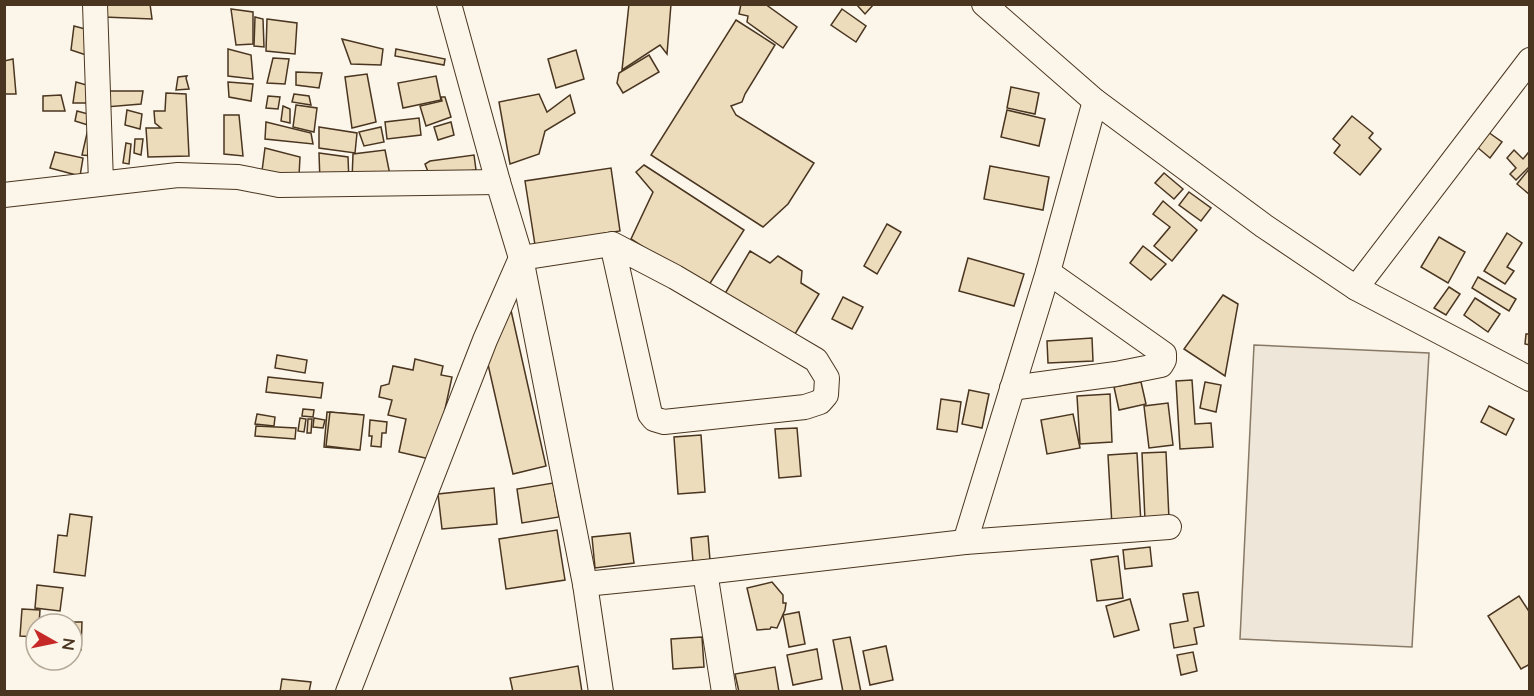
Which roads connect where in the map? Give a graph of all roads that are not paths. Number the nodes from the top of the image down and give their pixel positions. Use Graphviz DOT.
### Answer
graph roads {
  1 [pos="95,4"];
  2 [pos="450,4"];
  3 [pos="984,4"];
  4 [pos="1530,60"];
  5 [pos="1095,101"];
  6 [pos="498,182"];
  7 [pos="101,183"];
  8 [pos="4,195"];
  9 [pos="612,244"];
  10 [pos="521,258"];
  11 [pos="1048,272"];
  12 [pos="1356,288"];
  13 [pos="1530,379"];
  14 [pos="1012,388"];
  15 [pos="1168,527"];
  16 [pos="965,542"];
  17 [pos="705,572"];
  18 [pos="585,584"];
  19 [pos="348,692"];
  20 [pos="601,692"];
  21 [pos="724,692"];
  1 -- 7 [label="street"];
  2 -- 6 [label="street"];
  3 -- 5 [label="street"];
  4 -- 12 [label="street"];
  5 -- 11 [label="street"];
  5 -- 12 [label="street"];
  6 -- 7 [label="street"];
  6 -- 10 [label="street"];
  7 -- 8 [label="street"];
  9 -- 9 [label="street"];
  9 -- 10 [label="street"];
  10 -- 18 [label="street"];
  10 -- 19 [label="street"];
  11 -- 14 [label="street"];
  11 -- 14 [label="street"];
  12 -- 13 [label="street"];
  14 -- 16 [label="street"];
  15 -- 16 [label="street"];
  16 -- 17 [label="street"];
  17 -- 18 [label="street"];
  17 -- 21 [label="street"];
  18 -- 20 [label="street"];
}
